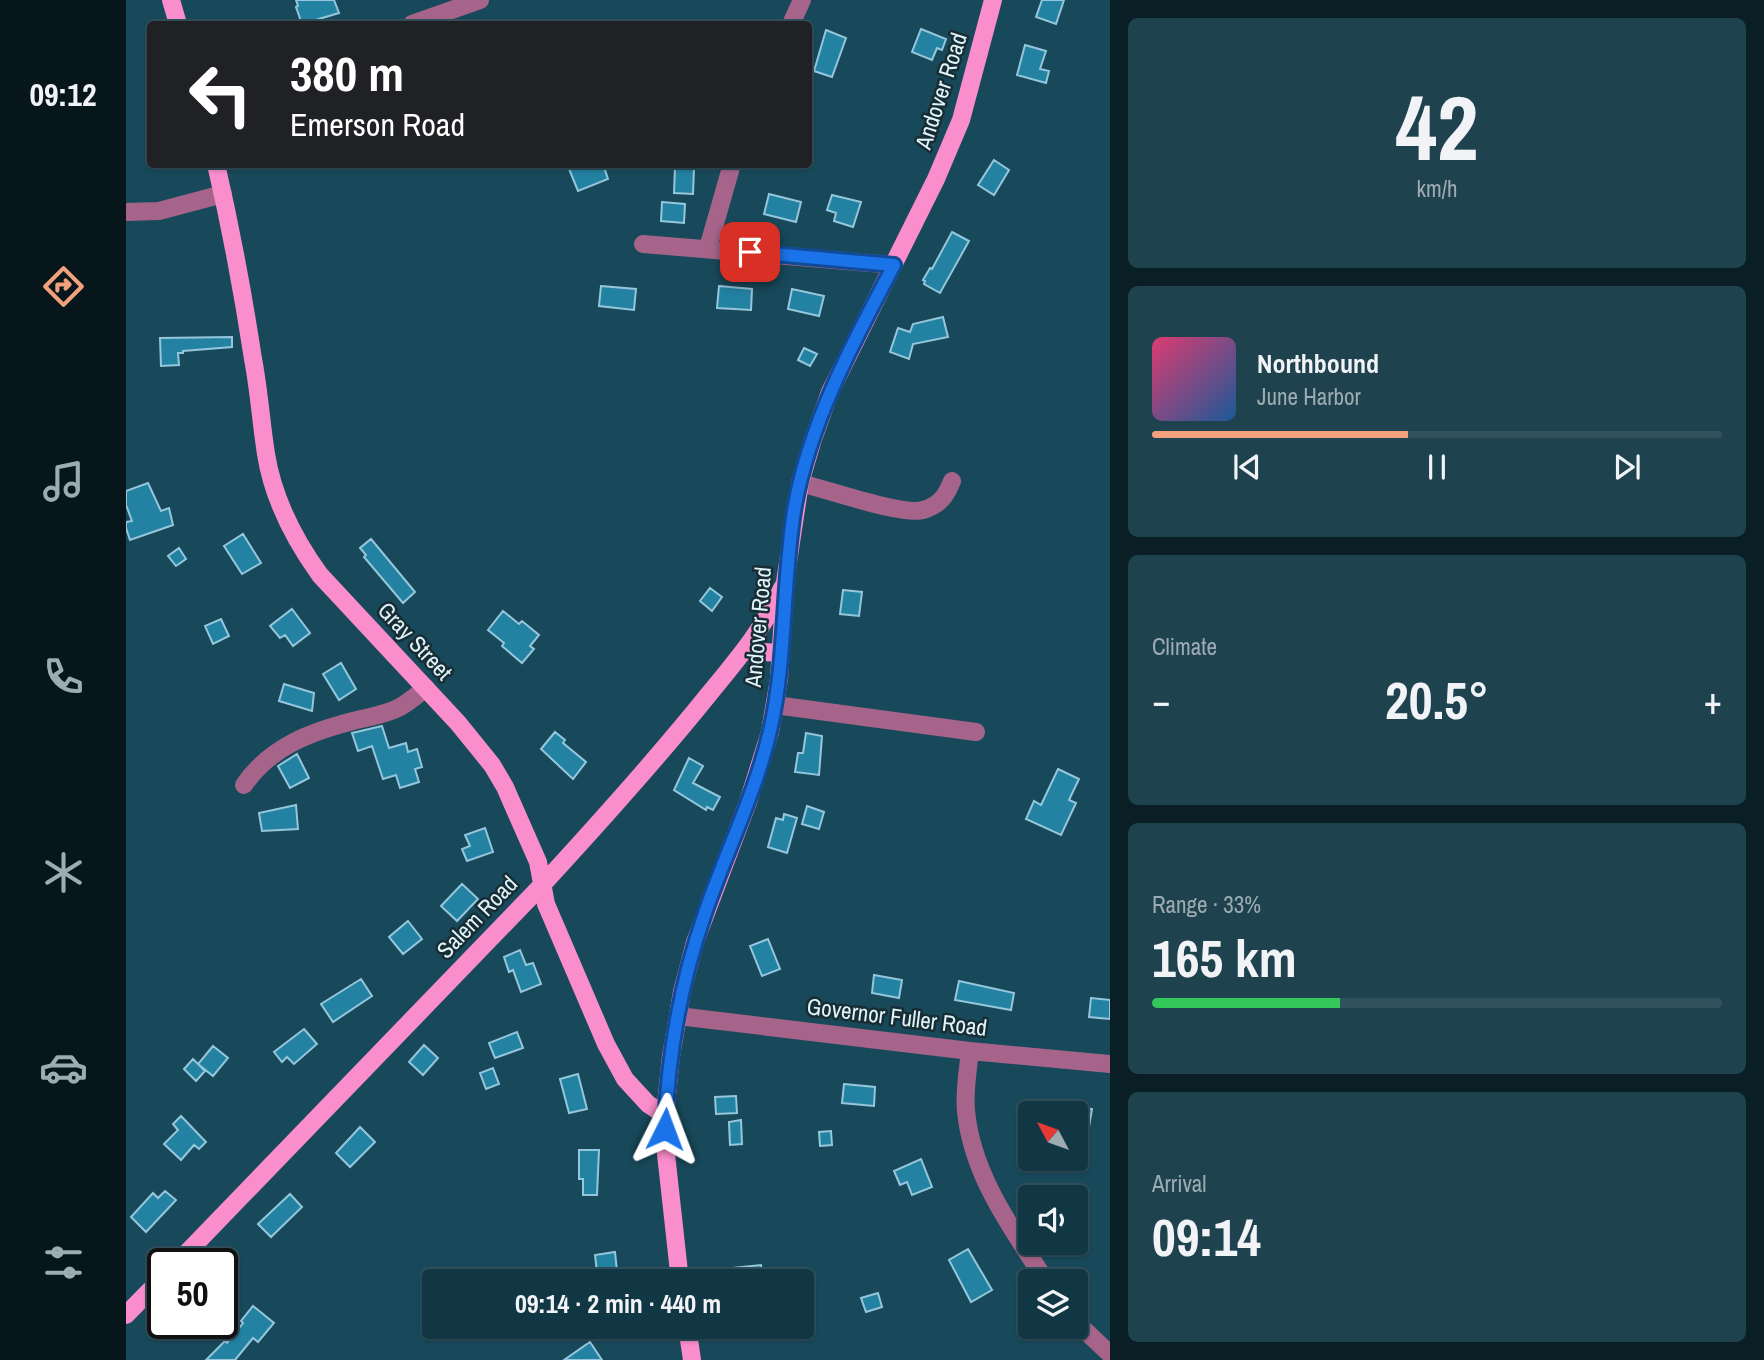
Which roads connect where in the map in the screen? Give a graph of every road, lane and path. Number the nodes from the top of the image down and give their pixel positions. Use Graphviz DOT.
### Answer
graph roads {
  1 [pos="172,0"];
  2 [pos="480,0"];
  3 [pos="802,0"];
  4 [pos="993,0"];
  5 [pos="177,21"];
  6 [pos="420,21"];
  7 [pos="792,21"];
  8 [pos="217,168"];
  9 [pos="731,168"];
  10 [pos="223,194"];
  11 [pos="126,212"];
  12 [pos="643,244"];
  13 [pos="708,248"];
  14 [pos="894,265"];
  15 [pos="953,481"];
  16 [pos="800,483"];
  17 [pos="785,582"];
  18 [pos="744,651"];
  19 [pos="781,653"];
  20 [pos="426,688"];
  21 [pos="775,705"];
  22 [pos="976,732"];
  23 [pos="244,785"];
  24 [pos="543,884"];
  25 [pos="678,1016"];
  26 [pos="970,1051"];
  27 [pos="1110,1064"];
  28 [pos="666,1116"];
  29 [pos="191,1248"];
  30 [pos="679,1269"];
  31 [pos="1038,1269"];
  32 [pos="147,1293"];
  33 [pos="126,1315"];
  34 [pos="1088,1333"];
  35 [pos="689,1339"];
  36 [pos="1110,1354"];
  37 [pos="692,1360"];
  1 -- 5 [label="main road"];
  2 -- 6 [label="street"];
  3 -- 7 [label="street"];
  4 -- 14 [label="main road, Andover Road"];
  8 -- 10 [label="main road, Gray Street"];
  9 -- 13 [label="street"];
  10 -- 11 [label="street"];
  10 -- 20 [label="main road, Gray Street"];
  12 -- 13 [label="street"];
  13 -- 14 [label="street"];
  14 -- 16 [label="main road, Andover Road"];
  15 -- 16 [label="street"];
  16 -- 17 [label="main road, Andover Road"];
  17 -- 18 [label="main road, Salem Road"];
  17 -- 19 [label="main road, Andover Road"];
  18 -- 19 [label="main road"];
  18 -- 24 [label="main road, Salem Road"];
  19 -- 21 [label="main road, Andover Road"];
  20 -- 23 [label="street"];
  20 -- 24 [label="main road, Gray Street"];
  21 -- 22 [label="street"];
  21 -- 25 [label="main road, Andover Road"];
  24 -- 28 [label="main road, Gray Street"];
  24 -- 29 [label="main road, Salem Road"];
  25 -- 26 [label="street, Governor Fuller Road"];
  25 -- 28 [label="main road, Andover Road"];
  26 -- 27 [label="street, Governor Fuller Road"];
  26 -- 31 [label="street"];
  28 -- 30 [label="main road, Andover Road"];
  32 -- 33 [label="main road"];
  34 -- 36 [label="street"];
  35 -- 37 [label="main road"];
}
